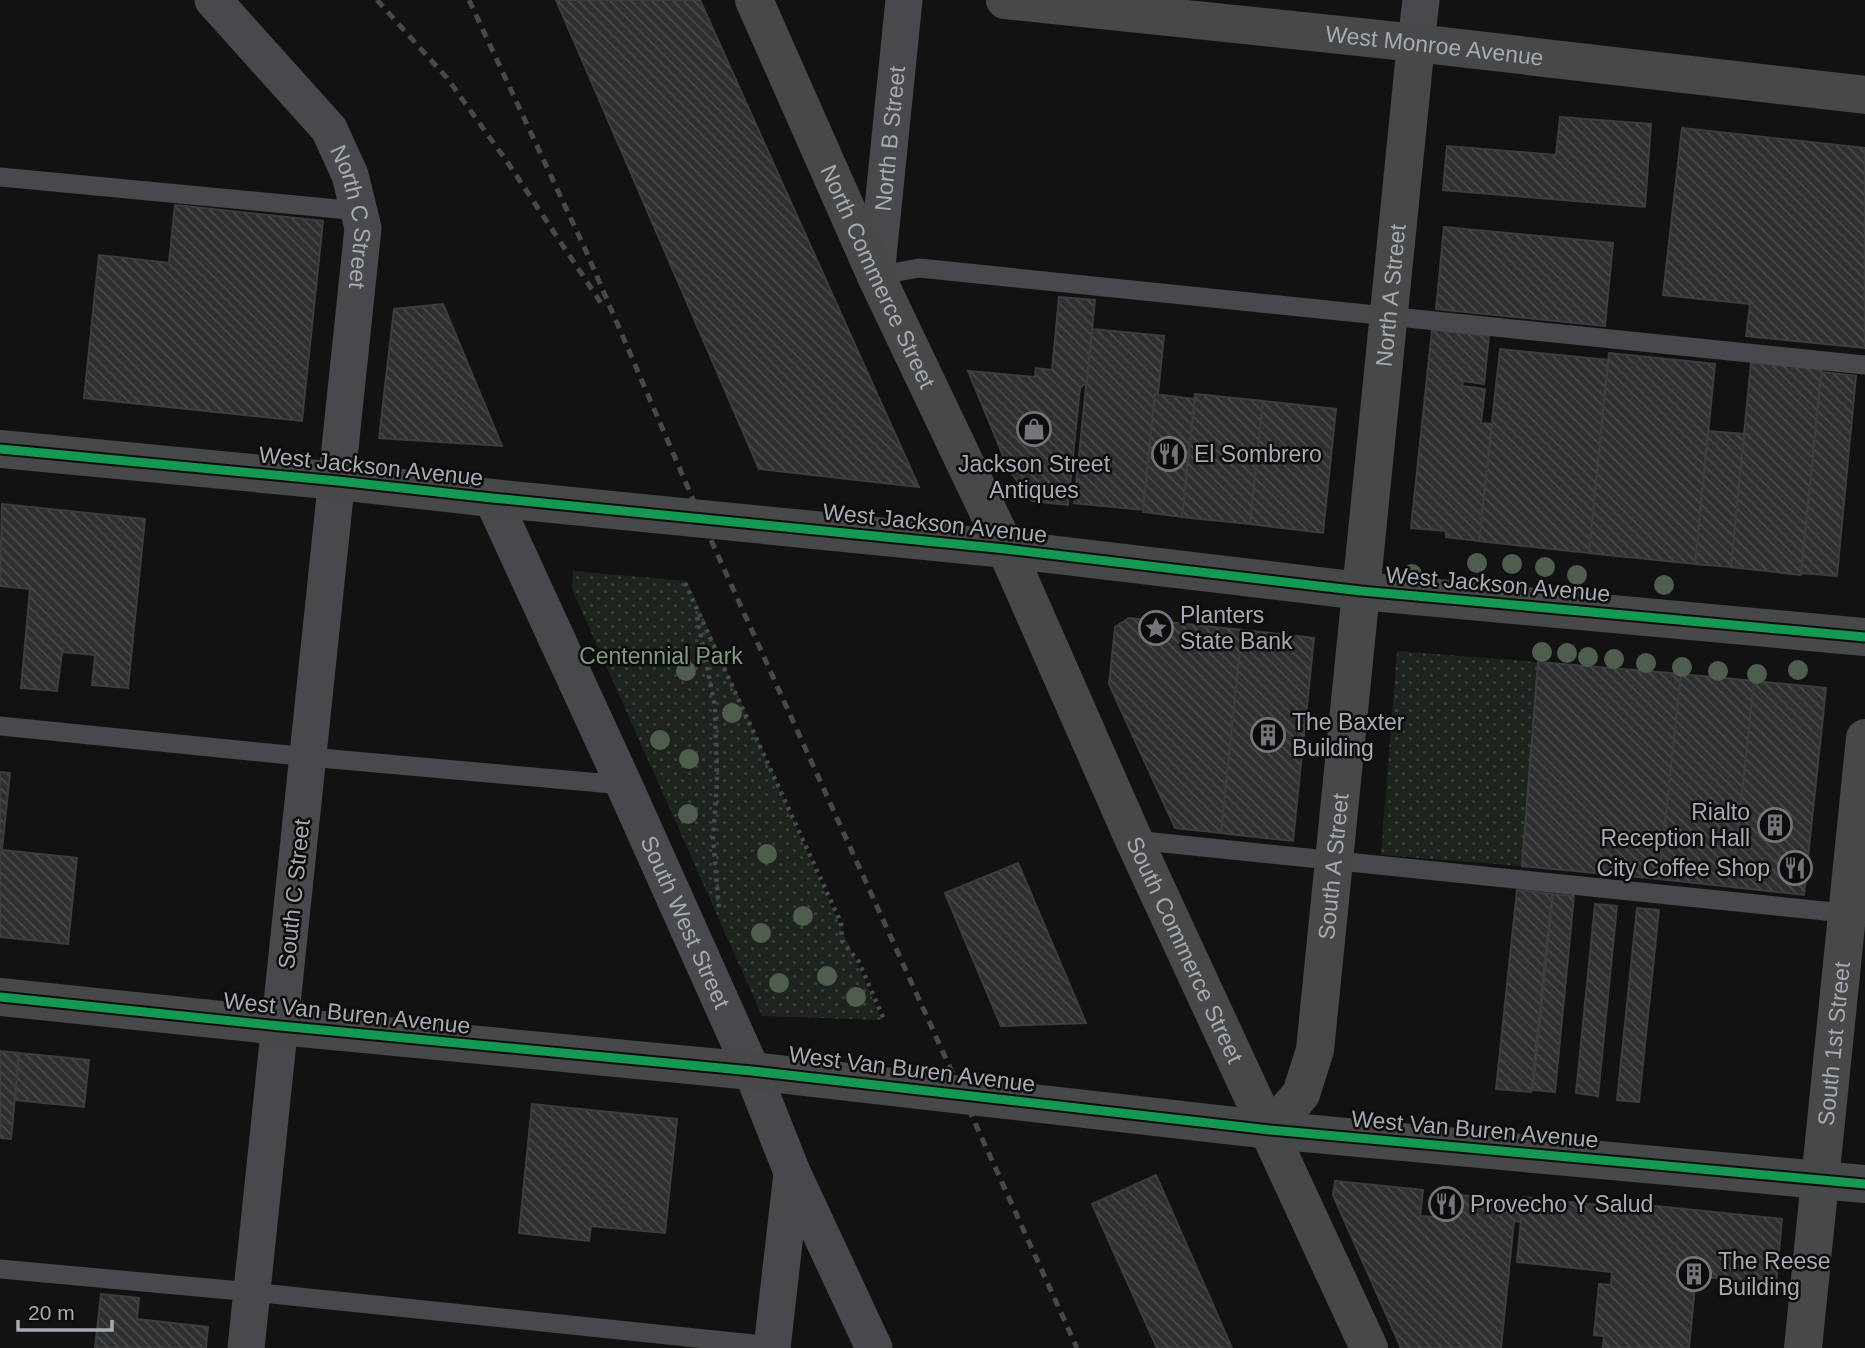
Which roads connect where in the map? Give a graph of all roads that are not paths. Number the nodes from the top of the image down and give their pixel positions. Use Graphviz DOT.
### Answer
graph roads {
  1 [pos="212,0"];
  2 [pos="754,0"];
  3 [pos="904,0"];
  4 [pos="1005,0"];
  5 [pos="1421,0"];
  6 [pos="1416,43"];
  7 [pos="1865,95"];
  8 [pos="0,177"];
  9 [pos="359,211"];
  10 [pos="877,276"];
  11 [pos="1389,316"];
  12 [pos="1865,365"];
  13 [pos="0,449"];
  14 [pos="338,481"];
  15 [pos="492,498"];
  16 [pos="1006,549"];
  17 [pos="1361,591"];
  18 [pos="1865,637"];
  19 [pos="0,726"];
  20 [pos="1865,738"];
  21 [pos="309,757"];
  22 [pos="624,785"];
  23 [pos="1134,840"];
  24 [pos="1336,861"];
  25 [pos="1856,914"];
  26 [pos="0,997"];
  27 [pos="280,1026"];
  28 [pos="752,1070"];
  29 [pos="1270,1130"];
  30 [pos="792,1172"];
  31 [pos="1819,1180"];
  32 [pos="1865,1184"];
  33 [pos="0,1269"];
  34 [pos="252,1292"];
  35 [pos="772,1347"];
  36 [pos="246,1348"];
  37 [pos="874,1348"];
  38 [pos="1369,1348"];
  39 [pos="1803,1348"];
  1 -- 9 [label="street, North C Street"];
  2 -- 10 [label="street, North Commerce Street"];
  3 -- 10 [label="street, North B Street"];
  4 -- 6 [label="street, West Monroe Avenue"];
  5 -- 6 [label="street, North A Street"];
  6 -- 7 [label="street, West Monroe Avenue"];
  6 -- 11 [label="street, North A Street"];
  8 -- 9 [label="lane"];
  9 -- 14 [label="street, North C Street"];
  10 -- 11 [label="lane"];
  10 -- 16 [label="street, North Commerce Street"];
  11 -- 12 [label="lane"];
  11 -- 17 [label="street, North A Street"];
  13 -- 14 [label="street, West Jackson Avenue"];
  14 -- 15 [label="street, West Jackson Avenue"];
  14 -- 21 [label="street, South C Street"];
  15 -- 16 [label="street, West Jackson Avenue"];
  15 -- 22 [label="street, South West Street"];
  16 -- 17 [label="street, West Jackson Avenue"];
  16 -- 23 [label="street, South Commerce Street"];
  17 -- 18 [label="street, West Jackson Avenue"];
  17 -- 24 [label="street, South A Street"];
  19 -- 21 [label="lane"];
  20 -- 25 [label="street, South 1st Street"];
  21 -- 22 [label="lane"];
  21 -- 27 [label="street, South C Street"];
  22 -- 28 [label="street, South West Street"];
  23 -- 24 [label="lane"];
  23 -- 29 [label="street, South Commerce Street"];
  24 -- 25 [label="lane"];
  24 -- 29 [label="street, South A Street"];
  25 -- 31 [label="street, South 1st Street"];
  26 -- 27 [label="street, West Van Buren Avenue"];
  27 -- 28 [label="street, West Van Buren Avenue"];
  27 -- 34 [label="street, South C Street"];
  28 -- 29 [label="street, West Van Buren Avenue"];
  28 -- 30 [label="street, South West Street"];
  29 -- 31 [label="street, West Van Buren Avenue"];
  29 -- 38 [label="street, South Commerce Street"];
  30 -- 35 [label="street"];
  30 -- 37 [label="street, South West Street"];
  31 -- 32 [label="street, West Van Buren Avenue"];
  31 -- 39 [label="street, South 1st Street"];
  33 -- 34 [label="lane"];
  34 -- 35 [label="lane"];
  34 -- 36 [label="street, South C Street"];
}
